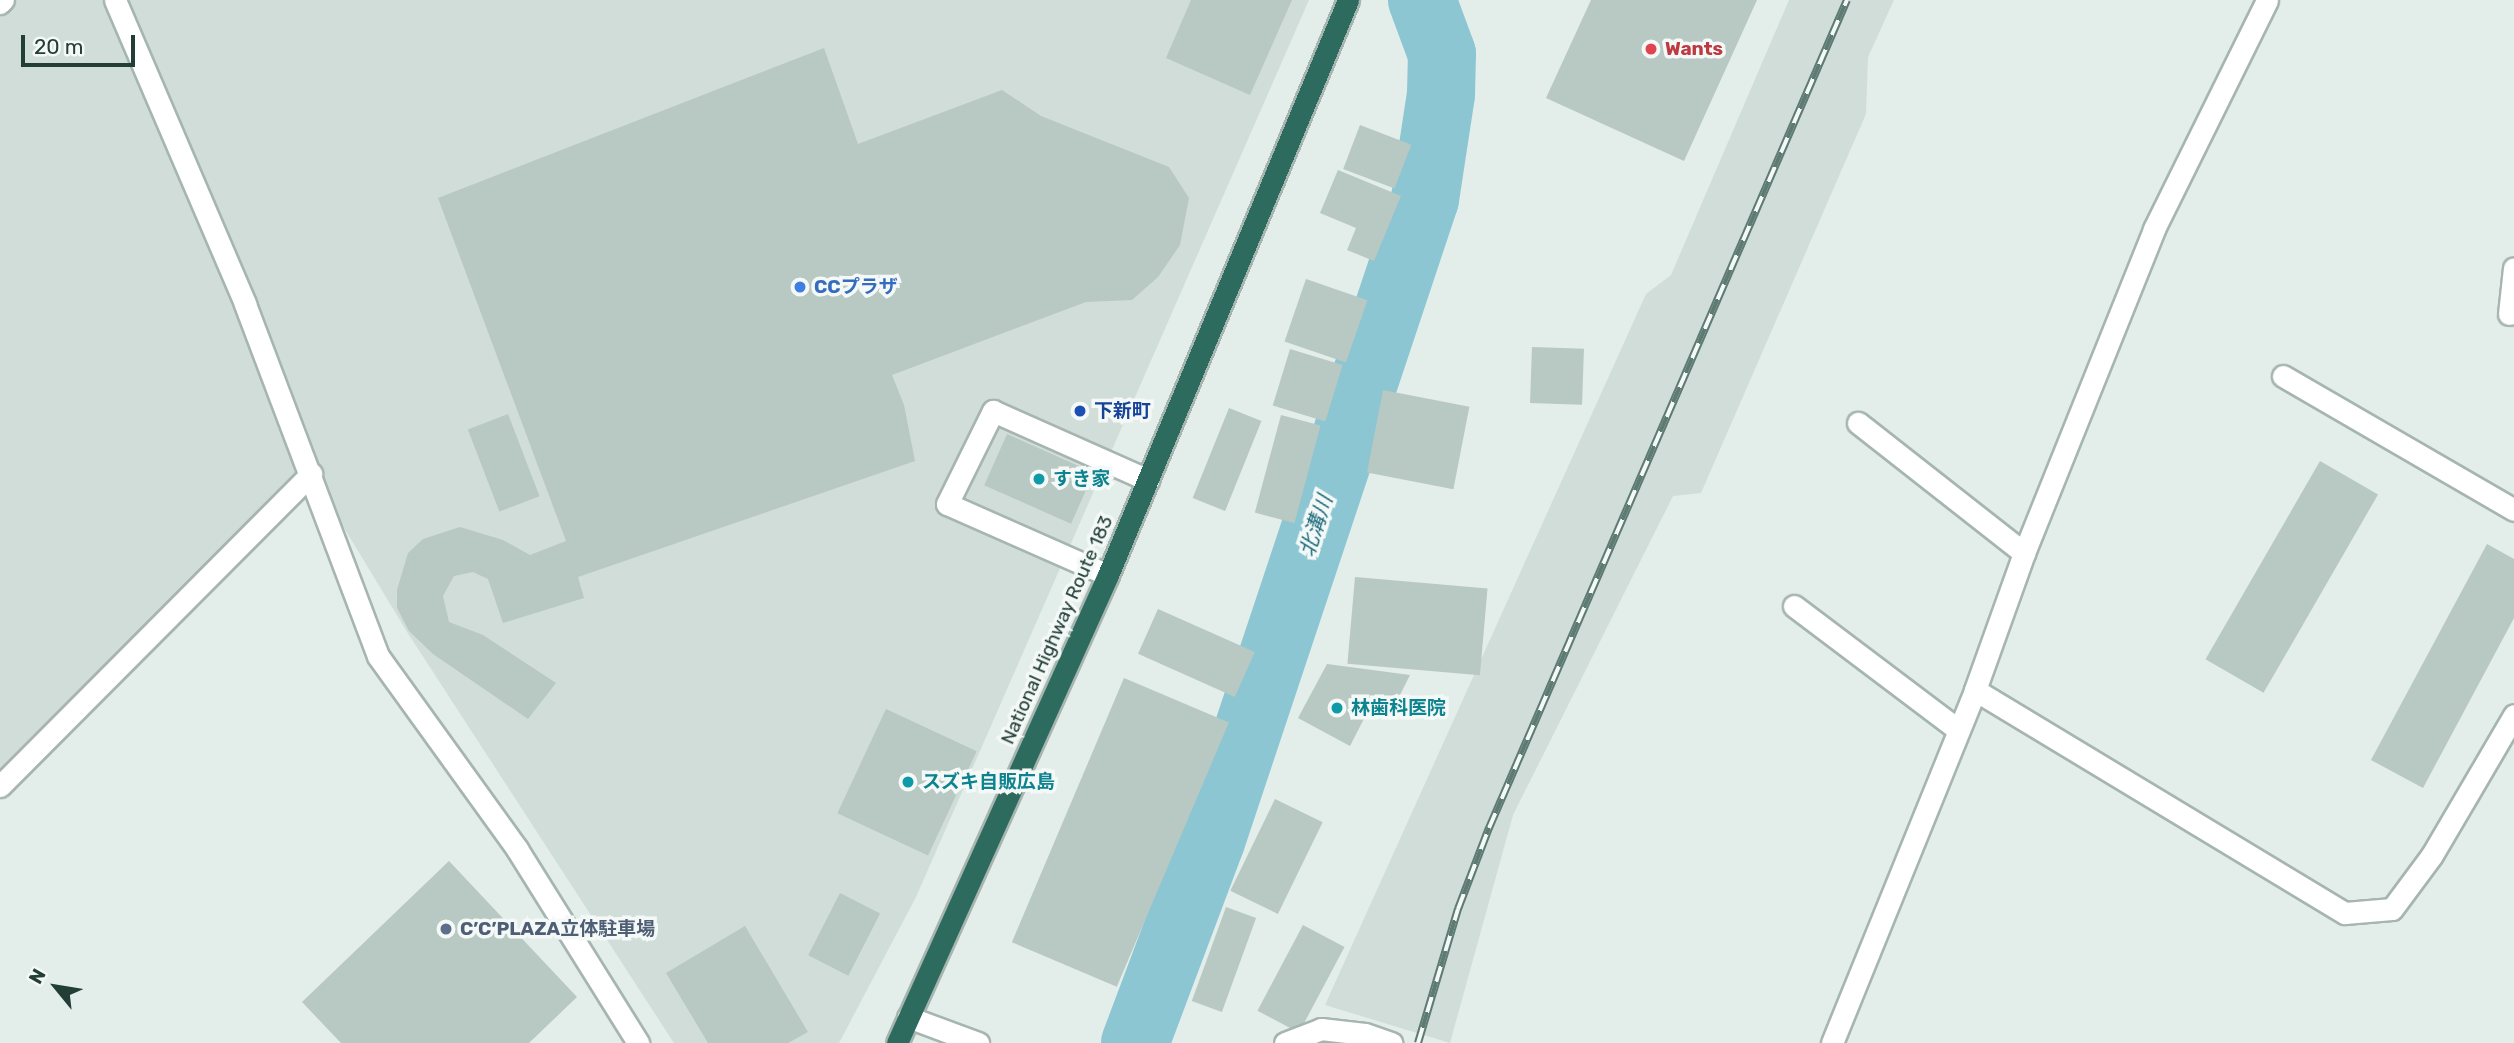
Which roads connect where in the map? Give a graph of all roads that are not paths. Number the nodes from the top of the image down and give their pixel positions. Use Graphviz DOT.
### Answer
graph roads {
  1 [pos="115,0"];
  2 [pos="1348,0"];
  3 [pos="2267,0"];
  4 [pos="2514,268"];
  5 [pos="2509,314"];
  6 [pos="2283,376"];
  7 [pos="1858,423"];
  8 [pos="312,474"];
  9 [pos="1148,480"];
  10 [pos="2514,510"];
  11 [pos="2024,553"];
  12 [pos="1108,575"];
  13 [pos="1794,606"];
  14 [pos="1975,690"];
  15 [pos="2514,715"];
  16 [pos="1957,729"];
  17 [pos="2509,739"];
  18 [pos="0,786"];
  19 [pos="908,1017"];
  20 [pos="638,1043"];
  21 [pos="897,1043"];
  22 [pos="978,1043"];
  23 [pos="1285,1043"];
  24 [pos="1391,1043"];
  25 [pos="1832,1043"];
  1 -- 8 [label="street"];
  2 -- 9 [label="highway, National Highway Route 183"];
  3 -- 11 [label="street"];
  4 -- 5 [label="street"];
  6 -- 10 [label="street"];
  7 -- 11 [label="street"];
  8 -- 18 [label="street"];
  8 -- 20 [label="street"];
  9 -- 12 [label="highway, National Highway Route 183"];
  9 -- 12 [label="street"];
  11 -- 14 [label="street"];
  12 -- 19 [label="highway, National Highway Route 183"];
  13 -- 16 [label="street"];
  14 -- 16 [label="street"];
  14 -- 17 [label="street"];
  15 -- 17 [label="street"];
  16 -- 25 [label="street"];
  19 -- 21 [label="highway, National Highway Route 183"];
  19 -- 22 [label="street"];
  23 -- 24 [label="street"];
}
